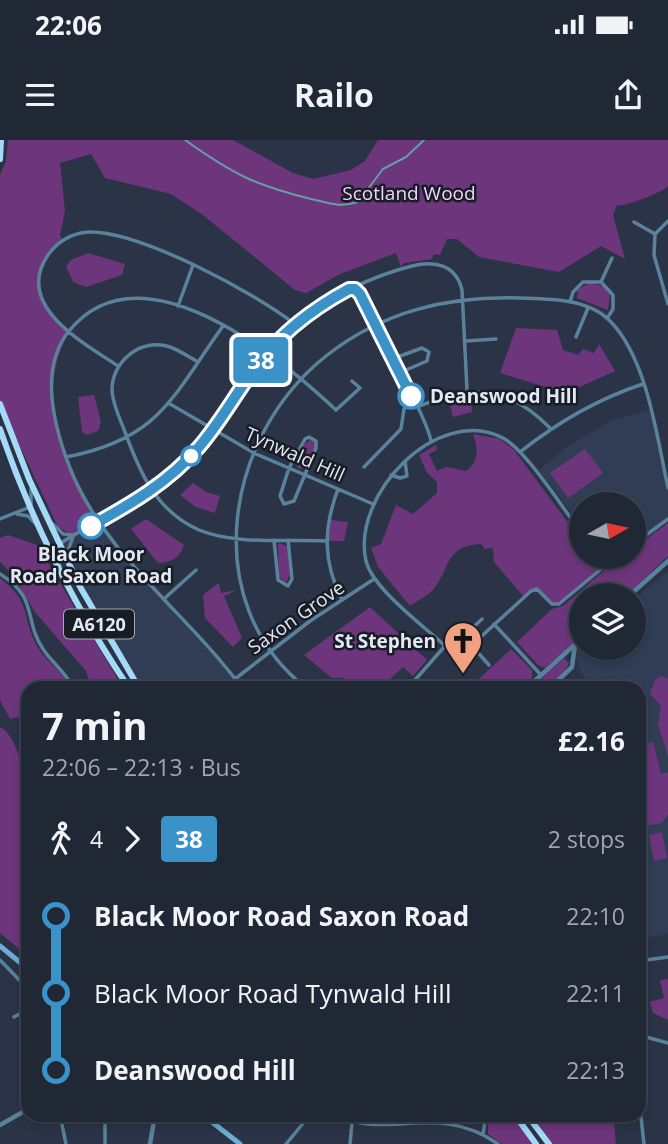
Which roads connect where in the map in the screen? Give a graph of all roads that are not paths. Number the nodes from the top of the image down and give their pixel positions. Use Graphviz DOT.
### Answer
graph roads {
  1 [pos="1,140"];
  2 [pos="0,159"];
  3 [pos="668,221"];
  4 [pos="634,222"];
  5 [pos="655,234"];
  6 [pos="612,258"];
  7 [pos="193,265"];
  8 [pos="601,282"];
  9 [pos="355,289"];
  10 [pos="666,290"];
  11 [pos="463,299"];
  12 [pos="570,302"];
  13 [pos="668,304"];
  14 [pos="177,306"];
  15 [pos="588,308"];
  16 [pos="607,318"];
  17 [pos="296,325"];
  18 [pos="375,325"];
  19 [pos="223,326"];
  20 [pos="69,332"];
  21 [pos="576,337"];
  22 [pos="496,339"];
  23 [pos="465,341"];
  24 [pos="267,353"];
  25 [pos="392,359"];
  26 [pos="198,362"];
  27 [pos="118,366"];
  28 [pos="400,373"];
  29 [pos="302,379"];
  30 [pos="352,381"];
  31 [pos="643,384"];
  32 [pos="467,390"];
  33 [pos="413,401"];
  34 [pos="0,404"];
  35 [pos="170,404"];
  36 [pos="417,407"];
  37 [pos="550,428"];
  38 [pos="0,429"];
  39 [pos="213,431"];
  40 [pos="127,439"];
  41 [pos="430,442"];
  42 [pos="519,452"];
  43 [pos="254,453"];
  44 [pos="66,457"];
  45 [pos="405,460"];
  46 [pos="364,467"];
  47 [pos="289,468"];
  48 [pos="303,474"];
  49 [pos="391,475"];
  50 [pos="29,479"];
  51 [pos="668,488"];
  52 [pos="338,489"];
  53 [pos="151,491"];
  54 [pos="373,504"];
  55 [pos="30,507"];
  56 [pos="13,514"];
  57 [pos="47,516"];
  58 [pos="569,517"];
  59 [pos="0,519"];
  60 [pos="668,519"];
  61 [pos="99,522"];
  62 [pos="38,526"];
  63 [pos="646,535"];
  64 [pos="74,536"];
  65 [pos="234,537"];
  66 [pos="44,538"];
  67 [pos="274,540"];
  68 [pos="288,540"];
  69 [pos="326,541"];
  70 [pos="60,544"];
  71 [pos="66,556"];
  72 [pos="668,561"];
  73 [pos="601,569"];
  74 [pos="196,570"];
  75 [pos="61,571"];
  76 [pos="0,574"];
  77 [pos="374,579"];
  78 [pos="643,583"];
  79 [pos="165,598"];
  80 [pos="342,600"];
  81 [pos="482,619"];
  82 [pos="494,624"];
  83 [pos="475,626"];
  84 [pos="468,632"];
  85 [pos="483,635"];
  86 [pos="472,645"];
  87 [pos="445,646"];
  88 [pos="270,650"];
  89 [pos="569,650"];
  90 [pos="562,655"];
  91 [pos="569,657"];
  92 [pos="572,660"];
  93 [pos="489,665"];
  94 [pos="541,675"];
  95 [pos="235,679"];
  96 [pos="69,681"];
  97 [pos="124,681"];
  98 [pos="135,681"];
  99 [pos="299,681"];
  100 [pos="414,681"];
  101 [pos="535,681"];
  102 [pos="558,681"];
  103 [pos="0,946"];
  104 [pos="668,957"];
  105 [pos="646,960"];
  106 [pos="1,963"];
  107 [pos="21,963"];
  108 [pos="21,982"];
  109 [pos="21,1013"];
  110 [pos="14,1017"];
  111 [pos="646,1037"];
  112 [pos="668,1043"];
  113 [pos="21,1113"];
  114 [pos="61,1122"];
  115 [pos="105,1122"];
  116 [pos="154,1122"];
  117 [pos="212,1122"];
  118 [pos="304,1122"];
  119 [pos="386,1122"];
  120 [pos="435,1122"];
  121 [pos="485,1122"];
  122 [pos="520,1122"];
  123 [pos="532,1122"];
  124 [pos="642,1122"];
  125 [pos="352,1123"];
  126 [pos="0,1125"];
  127 [pos="483,1134"];
  128 [pos="66,1144"];
  129 [pos="105,1144"];
  130 [pos="150,1144"];
  131 [pos="240,1144"];
  132 [pos="286,1144"];
  133 [pos="350,1144"];
  134 [pos="498,1144"];
  135 [pos="536,1144"];
  136 [pos="549,1144"];
  137 [pos="644,1144"];
  1 -- 2 [label="highway"];
  3 -- 5 [label="street"];
  4 -- 5 [label="street"];
  5 -- 10 [label="street"];
  6 -- 8 [label="street"];
  7 -- 14 [label="street"];
  7 -- 17 [label="street"];
  7 -- 20 [label="street"];
  8 -- 12 [label="street"];
  8 -- 16 [label="street"];
  9 -- 11 [label="street"];
  9 -- 17 [label="street"];
  9 -- 18 [label="street"];
  10 -- 13 [label="street"];
  11 -- 12 [label="street"];
  11 -- 18 [label="street"];
  11 -- 23 [label="street"];
  12 -- 15 [label="street"];
  14 -- 19 [label="street"];
  14 -- 20 [label="street"];
  15 -- 16 [label="street"];
  15 -- 21 [label="street"];
  16 -- 31 [label="street"];
  17 -- 24 [label="street"];
  18 -- 25 [label="street"];
  18 -- 29 [label="street"];
  19 -- 24 [label="street"];
  19 -- 26 [label="street"];
  20 -- 27 [label="street"];
  20 -- 44 [label="street"];
  22 -- 23 [label="street"];
  23 -- 32 [label="street"];
  24 -- 29 [label="street"];
  24 -- 39 [label="street"];
  25 -- 28 [label="street"];
  25 -- 28 [label="street"];
  26 -- 27 [label="street"];
  26 -- 35 [label="street"];
  27 -- 40 [label="street"];
  28 -- 33 [label="street"];
  29 -- 30 [label="street"];
  29 -- 43 [label="street"];
  31 -- 37 [label="street"];
  31 -- 51 [label="street"];
  32 -- 36 [label="street"];
  32 -- 37 [label="street"];
  33 -- 36 [label="street"];
  33 -- 46 [label="street"];
  34 -- 50 [label="highway, A6120"];
  35 -- 39 [label="street, Tynwald Hill"];
  35 -- 40 [label="street"];
  36 -- 41 [label="street"];
  37 -- 42 [label="street"];
  38 -- 55 [label="highway, A6120"];
  39 -- 43 [label="street, Tynwald Hill"];
  39 -- 53 [label="street"];
  40 -- 44 [label="street"];
  40 -- 53 [label="street"];
  41 -- 42 [label="street"];
  41 -- 45 [label="street"];
  42 -- 58 [label="street"];
  43 -- 47 [label="street, Tynwald Hill"];
  43 -- 65 [label="street"];
  44 -- 61 [label="street"];
  45 -- 49 [label="street"];
  45 -- 49 [label="street"];
  47 -- 48 [label="street, Tynwald Hill"];
  47 -- 48 [label="street"];
  47 -- 48 [label="street"];
  48 -- 52 [label="street, Tynwald Hill"];
  49 -- 54 [label="street"];
  50 -- 55 [label="street"];
  50 -- 57 [label="highway, A6120"];
  52 -- 54 [label="street, Tynwald Hill"];
  52 -- 69 [label="street"];
  53 -- 61 [label="street"];
  53 -- 65 [label="street"];
  54 -- 77 [label="street"];
  55 -- 56 [label="street"];
  55 -- 57 [label="street"];
  55 -- 62 [label="highway, A6120"];
  56 -- 59 [label="street"];
  56 -- 62 [label="street"];
  57 -- 64 [label="street"];
  57 -- 70 [label="highway, A6120"];
  60 -- 63 [label="street"];
  61 -- 64 [label="street"];
  61 -- 79 [label="street"];
  62 -- 66 [label="highway, A6120"];
  64 -- 70 [label="street"];
  64 -- 71 [label="street"];
  65 -- 67 [label="street"];
  65 -- 88 [label="street"];
  66 -- 70 [label="street"];
  66 -- 75 [label="highway, A6120"];
  67 -- 68 [label="street"];
  67 -- 68 [label="street"];
  68 -- 69 [label="street"];
  69 -- 80 [label="street"];
  70 -- 71 [label="highway, A6120"];
  70 -- 75 [label="street"];
  71 -- 98 [label="highway, A6120"];
  72 -- 78 [label="street"];
  73 -- 82 [label="street"];
  74 -- 79 [label="street"];
  75 -- 97 [label="highway, A6120"];
  76 -- 96 [label="street"];
  77 -- 80 [label="street, Saxon Grove"];
  77 -- 87 [label="street"];
  79 -- 95 [label="street"];
  80 -- 88 [label="street, Saxon Grove"];
  81 -- 83 [label="street"];
  82 -- 85 [label="street"];
  82 -- 94 [label="street"];
  83 -- 84 [label="street"];
  83 -- 85 [label="street"];
  85 -- 86 [label="street"];
  86 -- 87 [label="street"];
  86 -- 93 [label="street"];
  87 -- 100 [label="street"];
  88 -- 95 [label="street, Saxon Grove"];
  88 -- 99 [label="street"];
  89 -- 90 [label="street"];
  90 -- 91 [label="street"];
  90 -- 94 [label="street"];
  92 -- 102 [label="street"];
  94 -- 101 [label="street"];
  103 -- 107 [label="main road"];
  104 -- 105 [label="street"];
  106 -- 108 [label="street"];
  109 -- 110 [label="street"];
  111 -- 112 [label="street"];
  113 -- 126 [label="street"];
  114 -- 128 [label="street"];
  115 -- 129 [label="street"];
  116 -- 130 [label="street"];
  117 -- 131 [label="main road"];
  118 -- 132 [label="street"];
  119 -- 125 [label="street"];
  120 -- 127 [label="street"];
  121 -- 127 [label="street"];
  122 -- 135 [label="highway"];
  123 -- 136 [label="highway"];
  124 -- 137 [label="street"];
  125 -- 133 [label="street"];
  127 -- 134 [label="street"];
}
